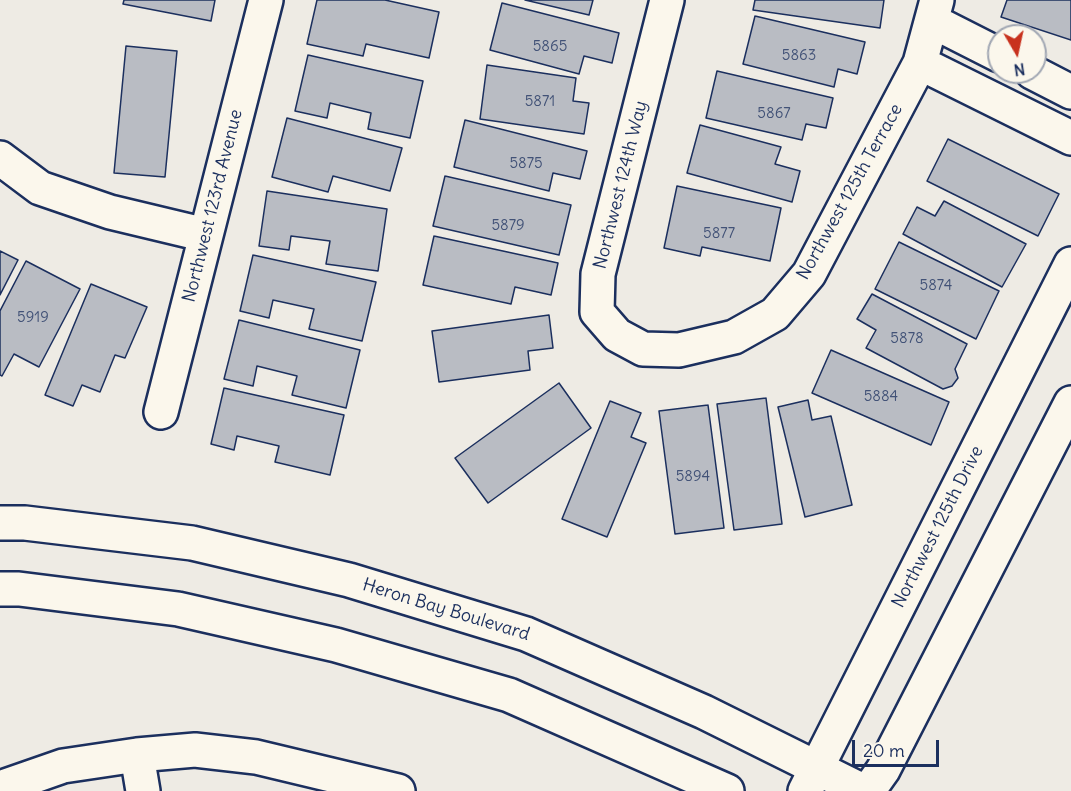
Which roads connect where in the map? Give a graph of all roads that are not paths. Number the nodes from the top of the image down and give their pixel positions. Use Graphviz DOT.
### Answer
graph roads {
  1 [pos="266,0"];
  2 [pos="667,0"];
  3 [pos="935,10"];
  4 [pos="987,47"];
  5 [pos="920,63"];
  6 [pos="1047,80"];
  7 [pos="1071,92"];
  8 [pos="1071,138"];
  9 [pos="0,158"];
  10 [pos="206,235"];
  11 [pos="1071,264"];
  12 [pos="679,351"];
  13 [pos="1071,403"];
  14 [pos="161,411"];
  15 [pos="0,523"];
  16 [pos="0,590"];
  17 [pos="137,755"];
  18 [pos="810,779"];
  19 [pos="0,788"];
  20 [pos="143,791"];
  21 [pos="398,791"];
  22 [pos="727,791"];
  23 [pos="863,791"];
  24 [pos="868,791"];
  1 -- 10 [label="street, Northwest 123rd Avenue"];
  2 -- 12 [label="street, Northwest 124th Way"];
  3 -- 4 [label="street"];
  3 -- 5 [label="street, Northwest 125th Terrace"];
  5 -- 8 [label="street"];
  5 -- 12 [label="street, Northwest 125th Terrace"];
  6 -- 7 [label="street"];
  9 -- 10 [label="street"];
  10 -- 14 [label="street, Northwest 123rd Avenue"];
  11 -- 18 [label="street, Northwest 125th Drive"];
  13 -- 24 [label="street"];
  15 -- 18 [label="street, Heron Bay Boulevard"];
  16 -- 22 [label="street"];
  17 -- 19 [label="street"];
  17 -- 20 [label="street"];
  17 -- 21 [label="street"];
  18 -- 23 [label="street, Heron Bay Boulevard"];
}
